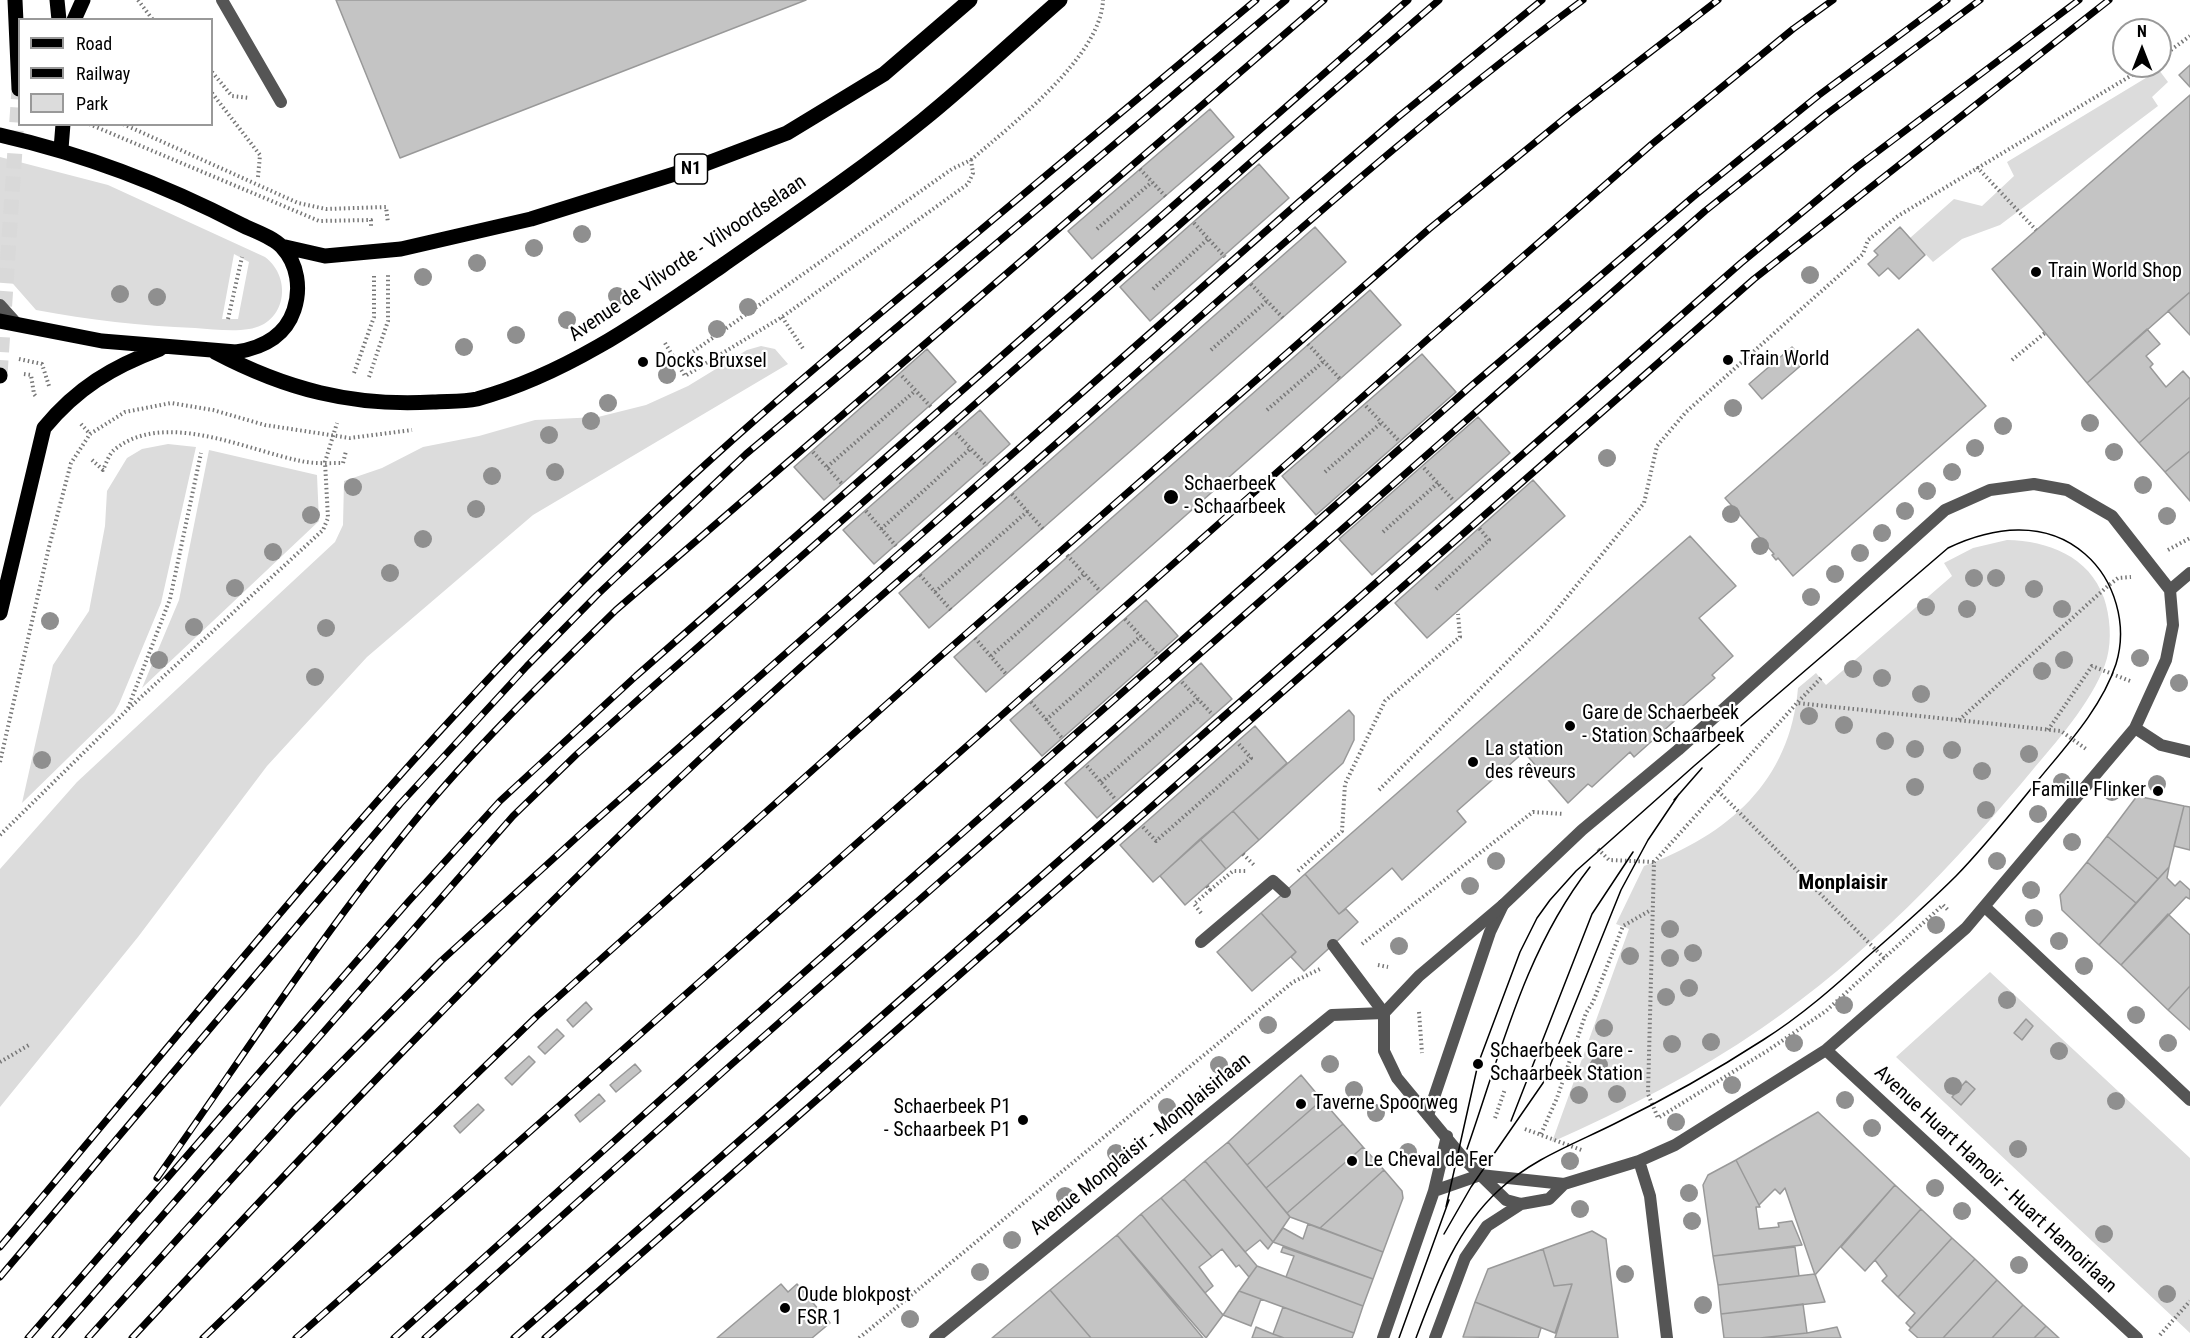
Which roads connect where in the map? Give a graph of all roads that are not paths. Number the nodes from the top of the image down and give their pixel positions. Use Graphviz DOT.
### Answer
graph roads {
  1 [pos="15,0"];
  2 [pos="57,0"];
  3 [pos="83,0"];
  4 [pos="222,0"];
  5 [pos="970,0"];
  6 [pos="1060,0"];
  7 [pos="59,18"];
  8 [pos="75,18"];
  9 [pos="18,67"];
  10 [pos="281,102"];
  11 [pos="63,126"];
  12 [pos="0,135"];
  13 [pos="61,149"];
  14 [pos="281,246"];
  15 [pos="0,305"];
  16 [pos="0,321"];
  17 [pos="18,325"];
  18 [pos="163,348"];
  19 [pos="215,352"];
  20 [pos="2190,573"];
  21 [pos="2170,590"];
  22 [pos="0,613"];
  23 [pos="2135,728"];
  24 [pos="2190,752"];
  25 [pos="1282,890"];
  26 [pos="1503,905"];
  27 [pos="1984,907"];
  28 [pos="1201,942"];
  29 [pos="1333,945"];
  30 [pos="1384,1013"];
  31 [pos="1826,1050"];
  32 [pos="2190,1100"];
  33 [pos="1428,1115"];
  34 [pos="1447,1136"];
  35 [pos="1639,1161"];
  36 [pos="1480,1175"];
  37 [pos="1564,1184"];
  38 [pos="1434,1191"];
  39 [pos="1521,1204"];
  40 [pos="935,1338"];
  41 [pos="1383,1338"];
  42 [pos="1435,1338"];
  43 [pos="1667,1338"];
  44 [pos="2138,1338"];
  1 -- 9 [label="main road"];
  2 -- 7 [label="main road"];
  3 -- 8 [label="main road"];
  4 -- 10 [label="street"];
  5 -- 14 [label="main road, N1"];
  6 -- 19 [label="main road, Avenue de Vilvorde - Vilvoordselaan"];
  11 -- 13 [label="main road"];
  12 -- 13 [label="main road"];
  13 -- 14 [label="main road"];
  14 -- 19 [label="main road"];
  15 -- 17 [label="street"];
  16 -- 17 [label="main road"];
  17 -- 18 [label="main road"];
  18 -- 19 [label="main road"];
  18 -- 22 [label="main road"];
  20 -- 21 [label="street"];
  21 -- 23 [label="street"];
  21 -- 26 [label="street"];
  23 -- 24 [label="street"];
  23 -- 27 [label="street"];
  25 -- 28 [label="street"];
  26 -- 30 [label="street"];
  26 -- 33 [label="street"];
  27 -- 31 [label="street"];
  27 -- 32 [label="street"];
  29 -- 30 [label="street"];
  30 -- 33 [label="street"];
  30 -- 40 [label="street, Avenue Monplaisir - Monplaisirlaan"];
  31 -- 35 [label="street"];
  31 -- 44 [label="street, Avenue Huart Hamoir - Huart Hamoirlaan"];
  33 -- 34 [label="street"];
  34 -- 36 [label="street"];
  34 -- 38 [label="street"];
  35 -- 37 [label="street"];
  35 -- 43 [label="street"];
  36 -- 37 [label="street"];
  36 -- 38 [label="street"];
  36 -- 39 [label="street"];
  37 -- 39 [label="street"];
  38 -- 41 [label="street"];
  39 -- 42 [label="street"];
}
